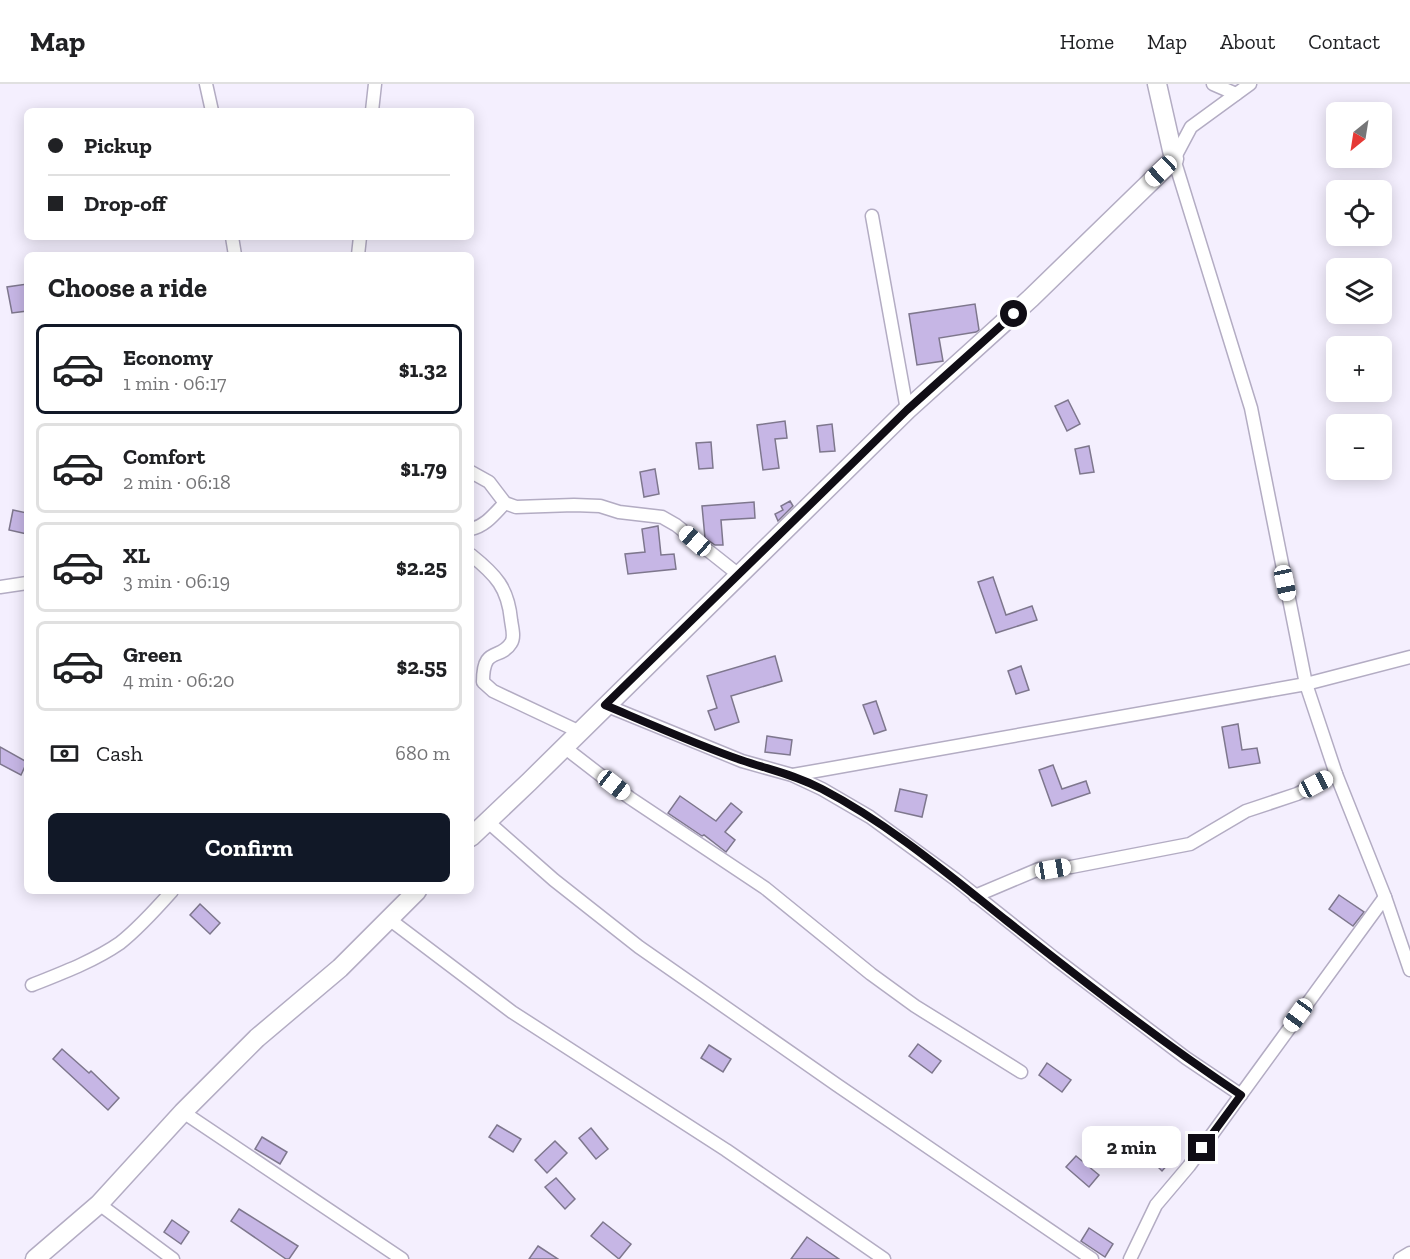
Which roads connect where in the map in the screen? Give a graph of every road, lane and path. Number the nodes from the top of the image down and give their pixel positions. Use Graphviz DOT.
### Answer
graph roads {
  1 [pos="206,84"];
  2 [pos="375,84"];
  3 [pos="1157,84"];
  4 [pos="1213,84"];
  5 [pos="1250,84"];
  6 [pos="1236,94"];
  7 [pos="211,108"];
  8 [pos="372,108"];
  9 [pos="1174,159"];
  10 [pos="872,216"];
  11 [pos="907,410"];
  12 [pos="474,474"];
  13 [pos="505,503"];
  14 [pos="474,528"];
  15 [pos="474,557"];
  16 [pos="739,575"];
  17 [pos="24,583"];
  18 [pos="0,587"];
  19 [pos="1410,657"];
  20 [pos="1306,684"];
  21 [pos="605,705"];
  22 [pos="580,732"];
  23 [pos="564,747"];
  24 [pos="1336,774"];
  25 [pos="792,775"];
  26 [pos="487,821"];
  27 [pos="474,834"];
  28 [pos="169,894"];
  29 [pos="414,894"];
  30 [pos="975,896"];
  31 [pos="1385,897"];
  32 [pos="389,920"];
  33 [pos="1410,970"];
  34 [pos="32,985"];
  35 [pos="1021,1072"];
  36 [pos="1241,1095"];
  37 [pos="183,1112"];
  38 [pos="99,1204"];
  39 [pos="1410,1253"];
  40 [pos="35,1259"];
  41 [pos="173,1259"];
  42 [pos="402,1259"];
  43 [pos="884,1259"];
  44 [pos="1092,1259"];
  45 [pos="1130,1259"];
  46 [pos="1400,1259"];
  1 -- 7 [label="street"];
  2 -- 8 [label="street"];
  3 -- 9 [label="street"];
  4 -- 6 [label="street"];
  5 -- 6 [label="street"];
  6 -- 9 [label="street"];
  9 -- 11 [label="street"];
  9 -- 20 [label="street"];
  10 -- 11 [label="street"];
  11 -- 16 [label="street"];
  12 -- 13 [label="street"];
  13 -- 14 [label="street"];
  13 -- 16 [label="street"];
  15 -- 22 [label="street"];
  16 -- 21 [label="street"];
  17 -- 18 [label="street"];
  19 -- 20 [label="street"];
  20 -- 24 [label="street"];
  20 -- 25 [label="street"];
  21 -- 22 [label="street"];
  21 -- 25 [label="street"];
  22 -- 23 [label="street"];
  23 -- 26 [label="street"];
  23 -- 35 [label="street"];
  24 -- 30 [label="street"];
  24 -- 31 [label="street"];
  25 -- 30 [label="street"];
  26 -- 27 [label="street"];
  26 -- 44 [label="street"];
  28 -- 34 [label="street"];
  29 -- 32 [label="street"];
  30 -- 36 [label="street"];
  31 -- 33 [label="street"];
  31 -- 36 [label="street"];
  32 -- 37 [label="street"];
  32 -- 43 [label="street"];
  36 -- 45 [label="street"];
  37 -- 38 [label="street"];
  37 -- 42 [label="street"];
  38 -- 40 [label="street"];
  38 -- 41 [label="street"];
  39 -- 46 [label="street"];
}
